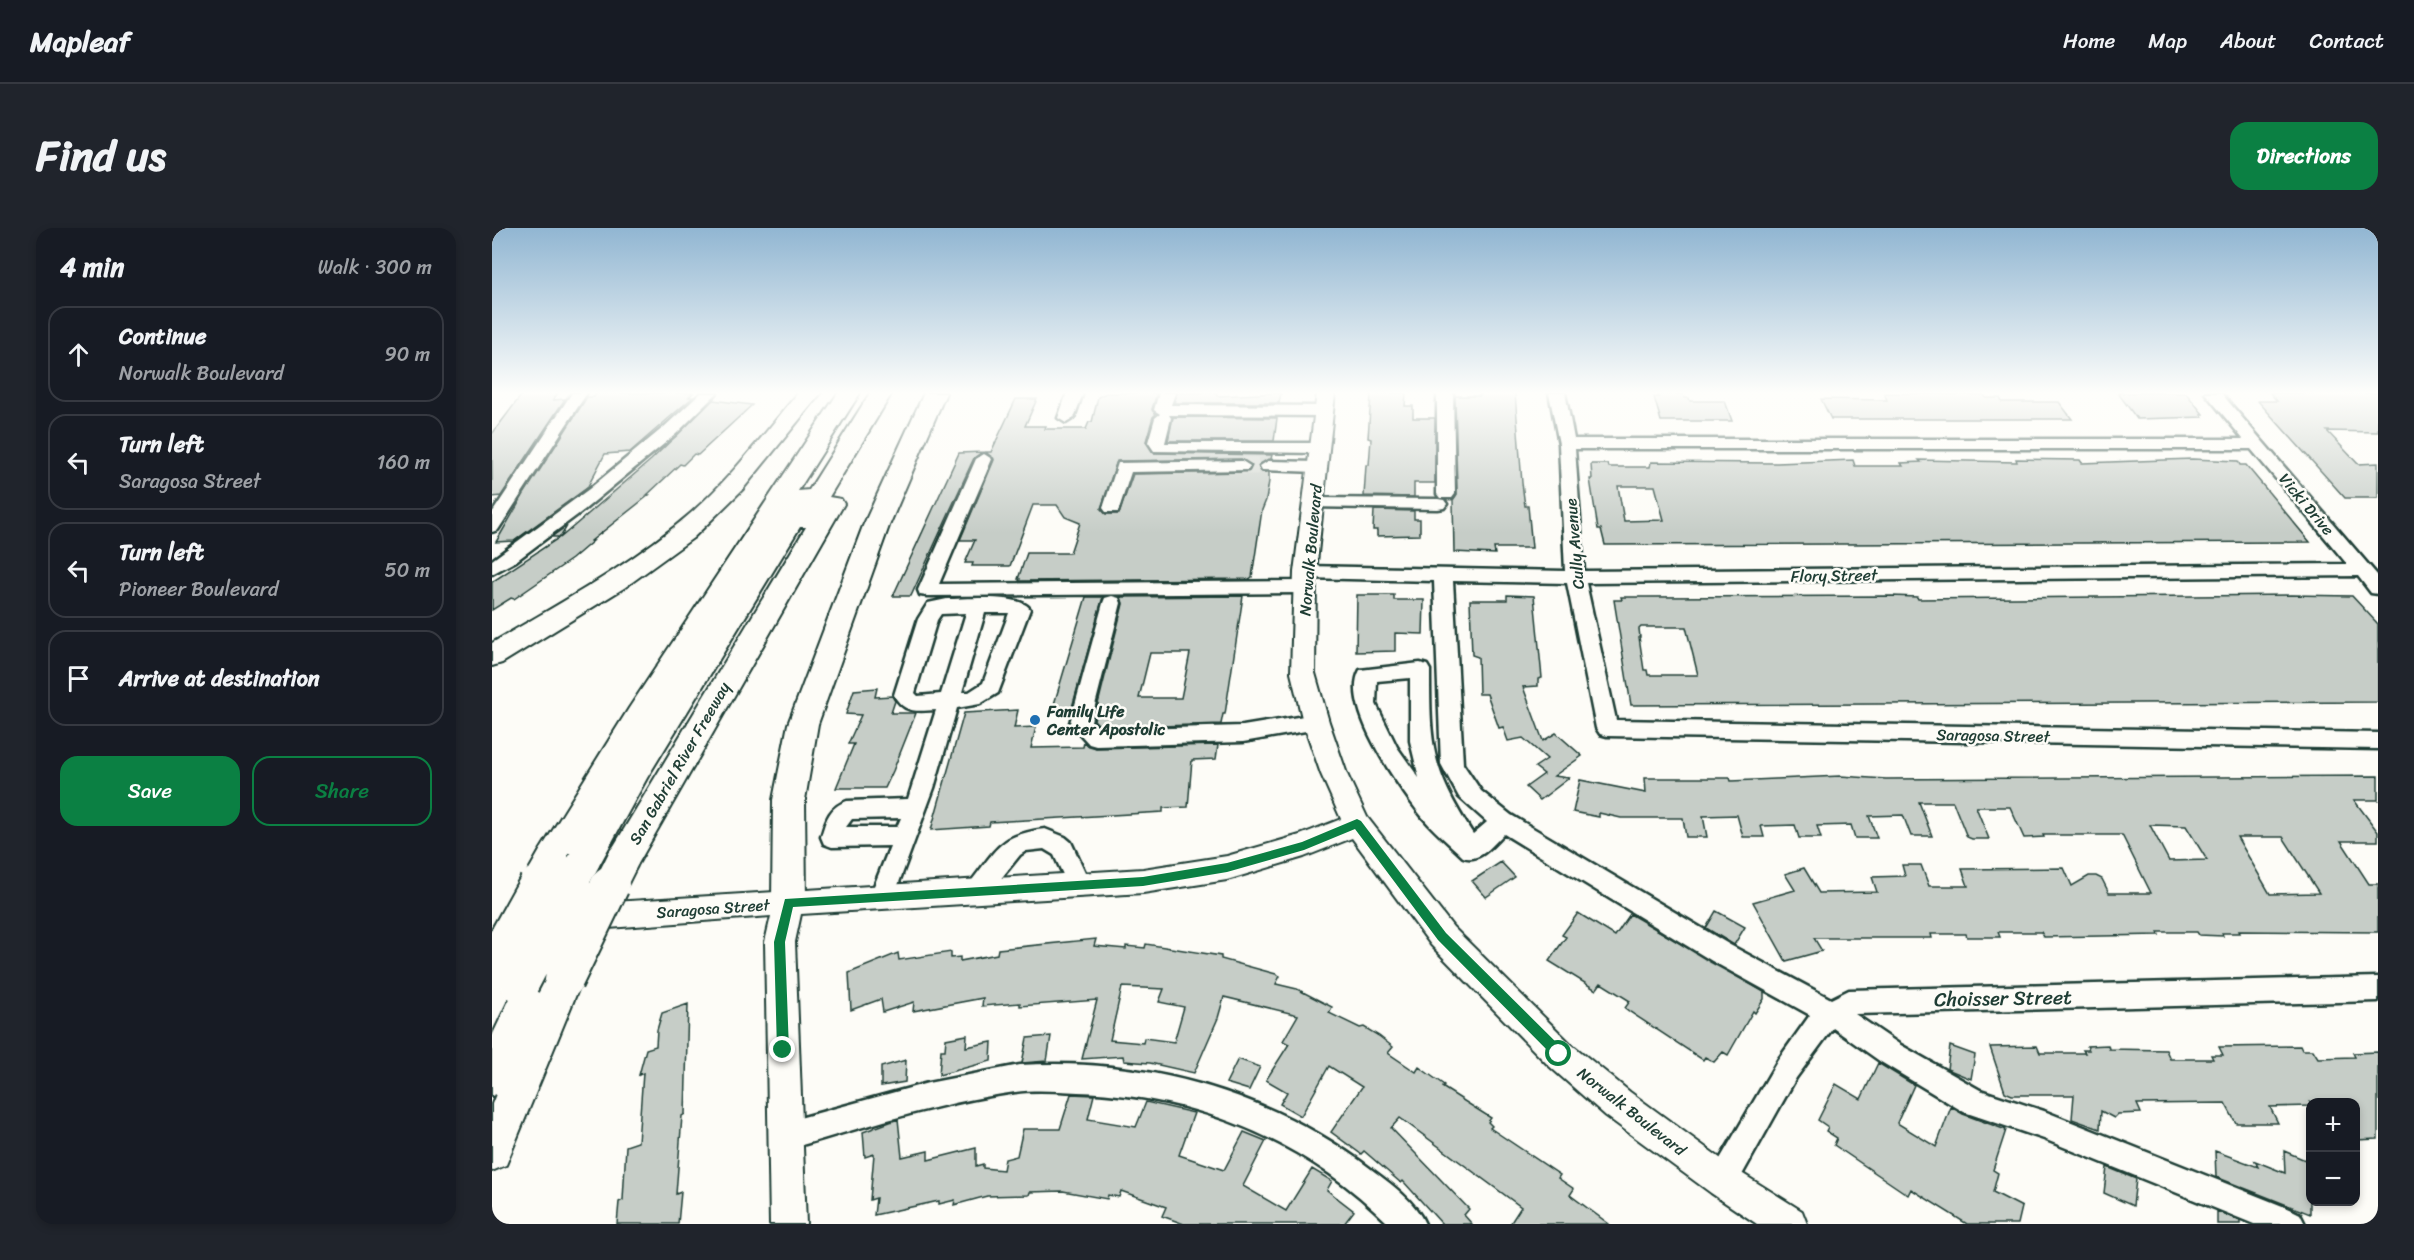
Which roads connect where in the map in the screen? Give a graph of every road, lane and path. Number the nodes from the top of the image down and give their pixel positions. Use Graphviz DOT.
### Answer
graph roads {
  1 [pos="549,439"];
  2 [pos="659,439"];
  3 [pos="770,439"];
  4 [pos="819,439"];
  5 [pos="843,439"];
  6 [pos="853,439"];
  7 [pos="870,439"];
  8 [pos="914,439"];
  9 [pos="1157,439"];
  10 [pos="1320,439"];
  11 [pos="1444,439"];
  12 [pos="1566,439"];
  13 [pos="2252,439"];
  14 [pos="1567,444"];
  15 [pos="2256,444"];
  16 [pos="1318,458"];
  17 [pos="984,459"];
  18 [pos="1242,466"];
  19 [pos="1268,466"];
  20 [pos="1313,503"];
  21 [pos="1112,508"];
  22 [pos="492,526"];
  23 [pos="492,568"];
  24 [pos="2363,570"];
  25 [pos="1443,575"];
  26 [pos="1575,577"];
  27 [pos="1304,580"];
  28 [pos="2378,588"];
  29 [pos="1112,603"];
  30 [pos="977,606"];
  31 [pos="492,656"];
  32 [pos="948,702"];
  33 [pos="1316,722"];
  34 [pos="1607,728"];
  35 [pos="2378,741"];
  36 [pos="915,808"];
  37 [pos="1503,822"];
  38 [pos="1357,824"];
  39 [pos="905,836"];
  40 [pos="1472,850"];
  41 [pos="590,860"];
  42 [pos="1079,885"];
  43 [pos="978,890"];
  44 [pos="882,896"];
  45 [pos="789,902"];
  46 [pos="492,924"];
  47 [pos="528,978"];
  48 [pos="2378,990"];
  49 [pos="1832,1013"];
  50 [pos="492,1041"];
  51 [pos="492,1077"];
  52 [pos="785,1136"];
  53 [pos="492,1151"];
  54 [pos="1723,1181"];
  55 [pos="788,1224"];
  56 [pos="1410,1224"];
  57 [pos="1789,1224"];
  58 [pos="2290,1224"];
  1 -- 22 [label="street"];
  2 -- 23 [label="street"];
  3 -- 31 [label="highway"];
  4 -- 41 [label="highway"];
  5 -- 41 [label="highway"];
  6 -- 41 [label="highway"];
  7 -- 41 [label="highway, San Gabriel River Freeway"];
  8 -- 45 [label="highway"];
  9 -- 16 [label="street"];
  10 -- 16 [label="main road, Norwalk Boulevard"];
  11 -- 20 [label="street"];
  12 -- 14 [label="street, Cully Avenue"];
  13 -- 15 [label="street, Vicki Drive"];
  14 -- 15 [label="street"];
  14 -- 26 [label="street, Cully Avenue"];
  15 -- 24 [label="street, Vicki Drive"];
  16 -- 19 [label="street"];
  16 -- 20 [label="main road, Norwalk Boulevard"];
  17 -- 27 [label="street, Flory Street"];
  18 -- 21 [label="street"];
  20 -- 27 [label="main road, Norwalk Boulevard"];
  24 -- 26 [label="street, Flory Street"];
  24 -- 28 [label="street, Vicki Drive"];
  25 -- 26 [label="street, Flory Street"];
  25 -- 27 [label="street, Flory Street"];
  25 -- 37 [label="street"];
  26 -- 34 [label="street, Cully Avenue"];
  27 -- 33 [label="main road, Norwalk Boulevard"];
  29 -- 33 [label="street"];
  30 -- 32 [label="street"];
  30 -- 32 [label="street"];
  30 -- 32 [label="street"];
  32 -- 36 [label="street"];
  33 -- 38 [label="main road, Norwalk Boulevard"];
  34 -- 35 [label="street, Saragosa Street"];
  36 -- 39 [label="street"];
  36 -- 39 [label="street"];
  37 -- 40 [label="street"];
  37 -- 49 [label="street"];
  38 -- 42 [label="main road, Saragosa Street"];
  38 -- 54 [label="main road, Norwalk Boulevard"];
  39 -- 44 [label="street"];
  40 -- 40 [label="street"];
  41 -- 47 [label="highway, bridge"];
  42 -- 43 [label="main road, Saragosa Street"];
  42 -- 43 [label="street"];
  43 -- 44 [label="main road, Saragosa Street"];
  44 -- 45 [label="main road, Saragosa Street"];
  45 -- 46 [label="main road, Saragosa Street"];
  45 -- 52 [label="main road"];
  47 -- 50 [label="highway"];
  47 -- 51 [label="highway"];
  47 -- 53 [label="highway"];
  48 -- 49 [label="street, Choisser Street"];
  49 -- 54 [label="street, Choisser Street"];
  49 -- 58 [label="street"];
  52 -- 55 [label="main road"];
  52 -- 56 [label="street"];
  54 -- 57 [label="main road, Norwalk Boulevard"];
}
